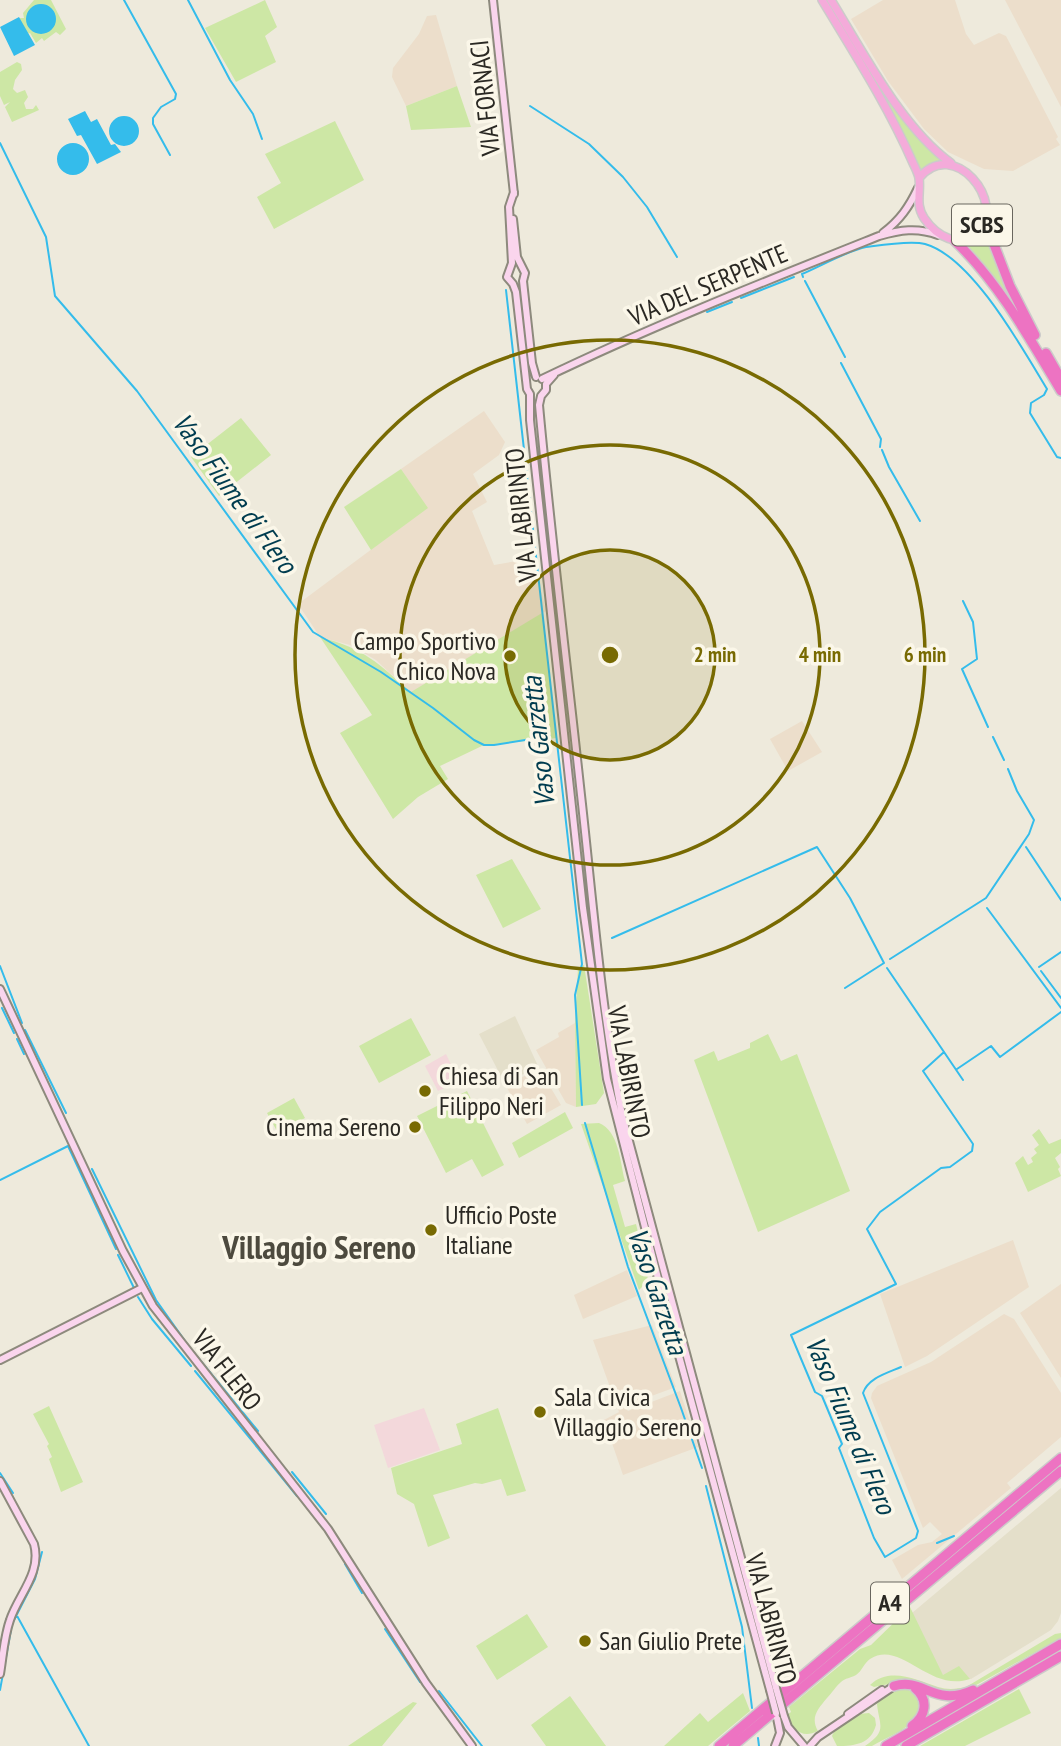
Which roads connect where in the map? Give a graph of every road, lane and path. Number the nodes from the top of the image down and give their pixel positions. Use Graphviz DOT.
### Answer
graph roads {
  1 [pos="494,0"];
  2 [pos="822,0"];
  3 [pos="831,0"];
  4 [pos="955,166"];
  5 [pos="919,178"];
  6 [pos="918,188"];
  7 [pos="514,192"];
  8 [pos="985,221"];
  9 [pos="879,236"];
  10 [pos="943,237"];
  11 [pos="955,241"];
  12 [pos="520,267"];
  13 [pos="511,268"];
  14 [pos="523,281"];
  15 [pos="513,284"];
  16 [pos="1061,379"];
  17 [pos="542,380"];
  18 [pos="528,383"];
  19 [pos="1061,391"];
  20 [pos="530,394"];
  21 [pos="541,396"];
  22 [pos="545,560"];
  23 [pos="554,560"];
  24 [pos="0,989"];
  25 [pos="142,1288"];
  26 [pos="0,1360"];
  27 [pos="1061,1458"];
  28 [pos="1061,1471"];
  29 [pos="0,1481"];
  30 [pos="752,1615"];
  31 [pos="1061,1644"];
  32 [pos="1061,1656"];
  33 [pos="0,1674"];
  34 [pos="997,1682"];
  35 [pos="912,1685"];
  36 [pos="894,1686"];
  37 [pos="773,1689"];
  38 [pos="797,1737"];
  39 [pos="819,1737"];
  40 [pos="776,1743"];
  41 [pos="472,1746"];
  42 [pos="719,1746"];
  43 [pos="733,1746"];
  44 [pos="804,1746"];
  45 [pos="810,1746"];
  46 [pos="886,1746"];
  47 [pos="906,1746"];
  1 -- 7 [label="street, VIA FORNACI"];
  2 -- 5 [label="main road"];
  3 -- 4 [label="main road, SCBS"];
  4 -- 5 [label="main road, SCBS"];
  4 -- 8 [label="main road, SCBS"];
  5 -- 6 [label="main road, SCBS"];
  6 -- 9 [label="street, VIA DEL SERPENTE"];
  6 -- 10 [label="main road, SCBS"];
  7 -- 12 [label="street, VIA FORNACI"];
  7 -- 13 [label="street, VIA FORNACI"];
  8 -- 11 [label="main road, SCBS"];
  8 -- 16 [label="highway, SCBS"];
  9 -- 10 [label="street, VIA DEL SERPENTE"];
  9 -- 17 [label="street, VIA DEL SERPENTE"];
  10 -- 11 [label="main road, SCBS"];
  11 -- 19 [label="highway, SCBS"];
  12 -- 13 [label="street"];
  12 -- 14 [label="street, VIA FORNACI"];
  13 -- 15 [label="street, VIA FORNACI"];
  14 -- 15 [label="street"];
  14 -- 17 [label="street, VIA FORNACI"];
  15 -- 18 [label="street, VIA FORNACI"];
  17 -- 18 [label="street"];
  17 -- 21 [label="street"];
  18 -- 20 [label="street, VIA FORNACI"];
  20 -- 21 [label="street"];
  20 -- 22 [label="street, VIA LABIRINTO"];
  21 -- 23 [label="street, VIA LABIRINTO"];
  22 -- 23 [label="street"];
  22 -- 30 [label="street, VIA LABIRINTO"];
  23 -- 30 [label="street, VIA LABIRINTO"];
  24 -- 25 [label="street, VIA FLERO"];
  25 -- 26 [label="street"];
  25 -- 41 [label="street, VIA FLERO"];
  27 -- 42 [label="highway, A4"];
  28 -- 43 [label="highway, A4"];
  29 -- 33 [label="street"];
  30 -- 37 [label="street, VIA LABIRINTO"];
  31 -- 34 [label="highway"];
  32 -- 47 [label="highway"];
  34 -- 35 [label="highway"];
  34 -- 46 [label="highway"];
  35 -- 36 [label="highway"];
  35 -- 46 [label="highway"];
  36 -- 39 [label="street"];
  37 -- 38 [label="street, VIA LABIRINTO, bridge"];
  37 -- 40 [label="street, VIA LABIRINTO, bridge"];
  38 -- 39 [label="street"];
  38 -- 40 [label="street, VIA LABIRINTO"];
  38 -- 44 [label="street, VIA LABIRINTO"];
  39 -- 45 [label="street"];
}
